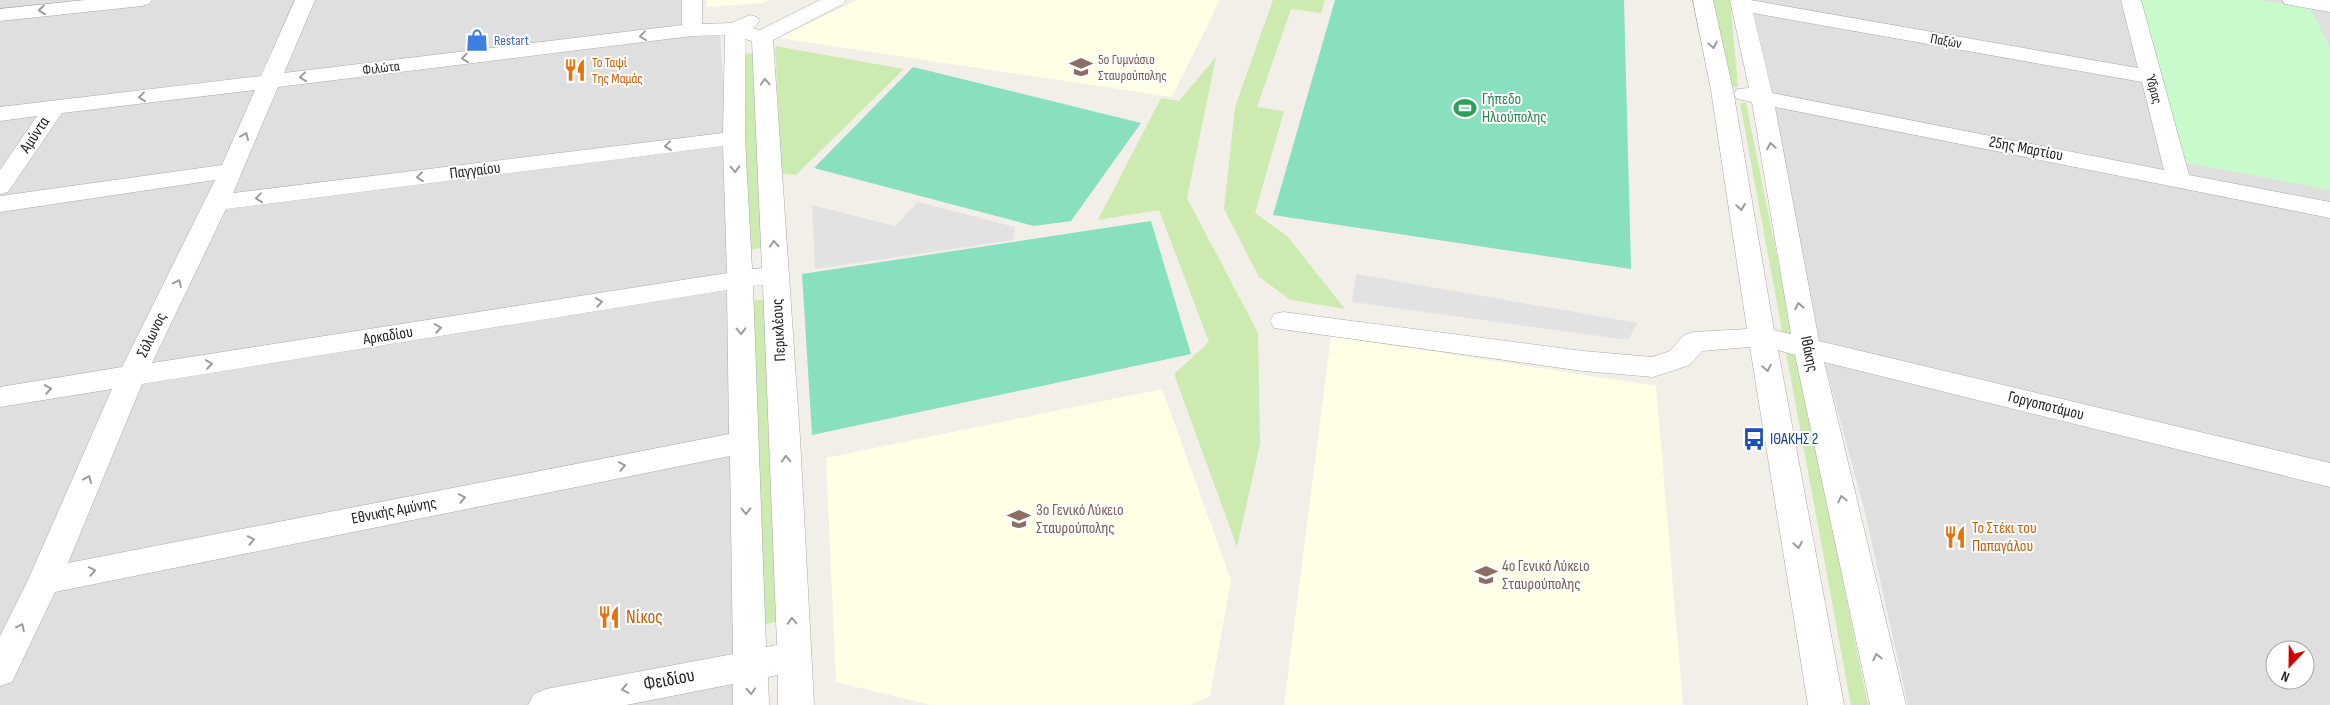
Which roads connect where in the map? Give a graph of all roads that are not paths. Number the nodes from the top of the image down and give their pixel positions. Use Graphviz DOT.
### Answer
graph roads {
  1 [pos="142,0"];
  2 [pos="305,0"];
  3 [pos="692,0"];
  4 [pos="794,0"];
  5 [pos="836,0"];
  6 [pos="1704,0"];
  7 [pos="2131,0"];
  8 [pos="2292,0"];
  9 [pos="106,2"];
  10 [pos="1740,3"];
  11 [pos="2327,7"];
  12 [pos="0,15"];
  13 [pos="735,29"];
  14 [pos="692,30"];
  15 [pos="762,37"];
  16 [pos="2151,77"];
  17 [pos="268,82"];
  18 [pos="1722,90"];
  19 [pos="1762,97"];
  20 [pos="54,108"];
  21 [pos="0,114"];
  22 [pos="734,138"];
  23 [pos="230,171"];
  24 [pos="2178,179"];
  25 [pos="0,187"];
  26 [pos="217,203"];
  27 [pos="0,204"];
  28 [pos="2330,210"];
  29 [pos="776,274"];
  30 [pos="740,280"];
  31 [pos="1283,321"];
  32 [pos="1762,337"];
  33 [pos="1806,348"];
  34 [pos="132,376"];
  35 [pos="0,396"];
  36 [pos="745,442"];
  37 [pos="2330,476"];
  38 [pos="44,581"];
  39 [pos="793,657"];
  40 [pos="749,664"];
  41 [pos="0,671"];
  42 [pos="546,705"];
  43 [pos="751,705"];
  44 [pos="796,705"];
  45 [pos="1826,705"];
  46 [pos="1888,705"];
  1 -- 9 [label="street"];
  2 -- 17 [label="street, Σόλωνος"];
  3 -- 14 [label="street"];
  4 -- 13 [label="street"];
  5 -- 15 [label="street"];
  6 -- 18 [label="street, one-way"];
  7 -- 16 [label="street, Ύδρας"];
  8 -- 11 [label="street"];
  9 -- 12 [label="street, one-way"];
  10 -- 16 [label="street, Παξών"];
  10 -- 19 [label="street, Ιθάκης"];
  13 -- 14 [label="street, Φιλώτα"];
  13 -- 15 [label="street, Φιλώτα"];
  13 -- 22 [label="street"];
  14 -- 17 [label="street, Φιλώτα, one-way"];
  29 -- 15 [label="street, Περικλέους, one-way"];
  16 -- 24 [label="street, Ύδρας"];
  17 -- 20 [label="street, Φιλώτα, one-way"];
  23 -- 17 [label="street, Σόλωνος, one-way"];
  18 -- 19 [label="street, 25ης Μαρτίου"];
  18 -- 32 [label="street, one-way"];
  19 -- 24 [label="street, 25ης Μαρτίου"];
  33 -- 19 [label="street, Ιθάκης, one-way"];
  20 -- 21 [label="street, Φιλώτα"];
  20 -- 25 [label="street, Αμύντα"];
  22 -- 26 [label="street, Παγγαίου, one-way"];
  22 -- 30 [label="street, one-way"];
  23 -- 26 [label="street, Σόλωνος"];
  23 -- 27 [label="street"];
  24 -- 28 [label="street, 25ης Μαρτίου"];
  34 -- 26 [label="street, Σόλωνος, one-way"];
  29 -- 30 [label="street, Αρκαδίου"];
  39 -- 29 [label="street, Περικλέους, one-way"];
  34 -- 30 [label="street, Αρκαδίου, one-way"];
  30 -- 36 [label="street, one-way"];
  31 -- 32 [label="street, Γοργοποτάμου"];
  32 -- 33 [label="street, Γοργοποτάμου"];
  32 -- 45 [label="street, one-way"];
  33 -- 37 [label="street, Γοργοποτάμου"];
  46 -- 33 [label="street, Ιθάκης, one-way"];
  35 -- 34 [label="street, Αρκαδίου, one-way"];
  38 -- 34 [label="street, Σόλωνος, one-way"];
  38 -- 36 [label="street, Εθνικής Αμύνης, one-way"];
  36 -- 40 [label="street, one-way"];
  41 -- 38 [label="street, Σόλωνος, one-way"];
  39 -- 40 [label="street, Φειδίου"];
  39 -- 44 [label="street, Περικλέους"];
  40 -- 42 [label="street, Φειδίου, one-way"];
  40 -- 43 [label="street, one-way"];
}
